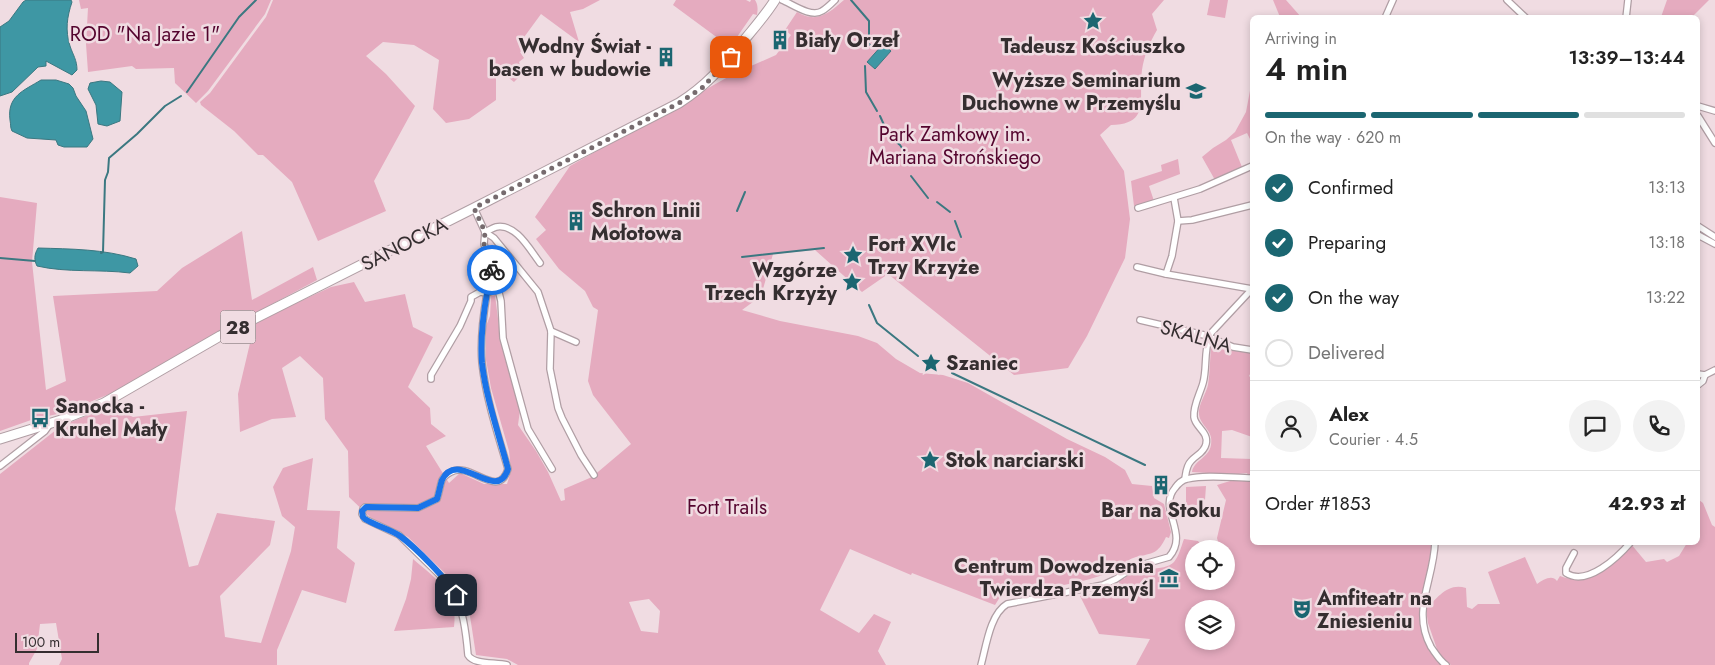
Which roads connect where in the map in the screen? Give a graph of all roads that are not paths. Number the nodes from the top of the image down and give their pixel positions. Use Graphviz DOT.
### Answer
graph roads {
  1 [pos="775,0"];
  2 [pos="782,0"];
  3 [pos="835,0"];
  4 [pos="1393,0"];
  5 [pos="1507,0"];
  6 [pos="1628,0"];
  7 [pos="1386,15"];
  8 [pos="1523,15"];
  9 [pos="1626,15"];
  10 [pos="1700,107"];
  11 [pos="1715,111"];
  12 [pos="1700,119"];
  13 [pos="1715,142"];
  14 [pos="1250,167"];
  15 [pos="1174,198"];
  16 [pos="1250,205"];
  17 [pos="474,208"];
  18 [pos="1138,208"];
  19 [pos="1178,221"];
  20 [pos="1700,228"];
  21 [pos="485,232"];
  22 [pos="1700,236"];
  23 [pos="1715,241"];
  24 [pos="540,263"];
  25 [pos="1138,267"];
  26 [pos="1166,274"];
  27 [pos="1250,289"];
  28 [pos="492,291"];
  29 [pos="1250,291"];
  30 [pos="1140,320"];
  31 [pos="551,331"];
  32 [pos="1209,338"];
  33 [pos="576,342"];
  34 [pos="1250,350"];
  35 [pos="1715,370"];
  36 [pos="1700,374"];
  37 [pos="1705,375"];
  38 [pos="431,379"];
  39 [pos="1700,383"];
  40 [pos="50,424"];
  41 [pos="0,439"];
  42 [pos="0,466"];
  43 [pos="552,469"];
  44 [pos="594,475"];
  45 [pos="1250,478"];
  46 [pos="1185,479"];
  47 [pos="1435,545"];
  48 [pos="1628,545"];
  49 [pos="1574,553"];
  50 [pos="470,660"];
  51 [pos="465,665"];
  52 [pos="507,665"];
  53 [pos="981,665"];
  54 [pos="1446,665"];
  1 -- 17 [label="main road, SANOCKA / 28"];
  2 -- 3 [label="street"];
  4 -- 7 [label="street"];
  5 -- 8 [label="street"];
  6 -- 9 [label="street"];
  10 -- 11 [label="street"];
  12 -- 13 [label="street"];
  14 -- 15 [label="street"];
  15 -- 18 [label="street"];
  15 -- 19 [label="street"];
  16 -- 19 [label="street"];
  17 -- 21 [label="street"];
  17 -- 40 [label="main road, SANOCKA / 28"];
  19 -- 26 [label="street"];
  20 -- 23 [label="street"];
  21 -- 24 [label="street"];
  21 -- 28 [label="street"];
  21 -- 31 [label="street"];
  22 -- 23 [label="street"];
  25 -- 26 [label="street"];
  26 -- 27 [label="street"];
  28 -- 38 [label="street"];
  28 -- 43 [label="street"];
  28 -- 50 [label="street"];
  29 -- 32 [label="street"];
  30 -- 32 [label="street, SKALNA"];
  31 -- 33 [label="street"];
  31 -- 44 [label="street"];
  32 -- 34 [label="street, SKALNA"];
  32 -- 46 [label="street"];
  35 -- 37 [label="street"];
  36 -- 37 [label="street"];
  37 -- 39 [label="street"];
  40 -- 41 [label="main road, SANOCKA / 28"];
  40 -- 42 [label="street"];
  45 -- 46 [label="street"];
  46 -- 53 [label="street"];
  47 -- 54 [label="street"];
  48 -- 49 [label="street"];
  50 -- 51 [label="street"];
  50 -- 52 [label="street"];
}
